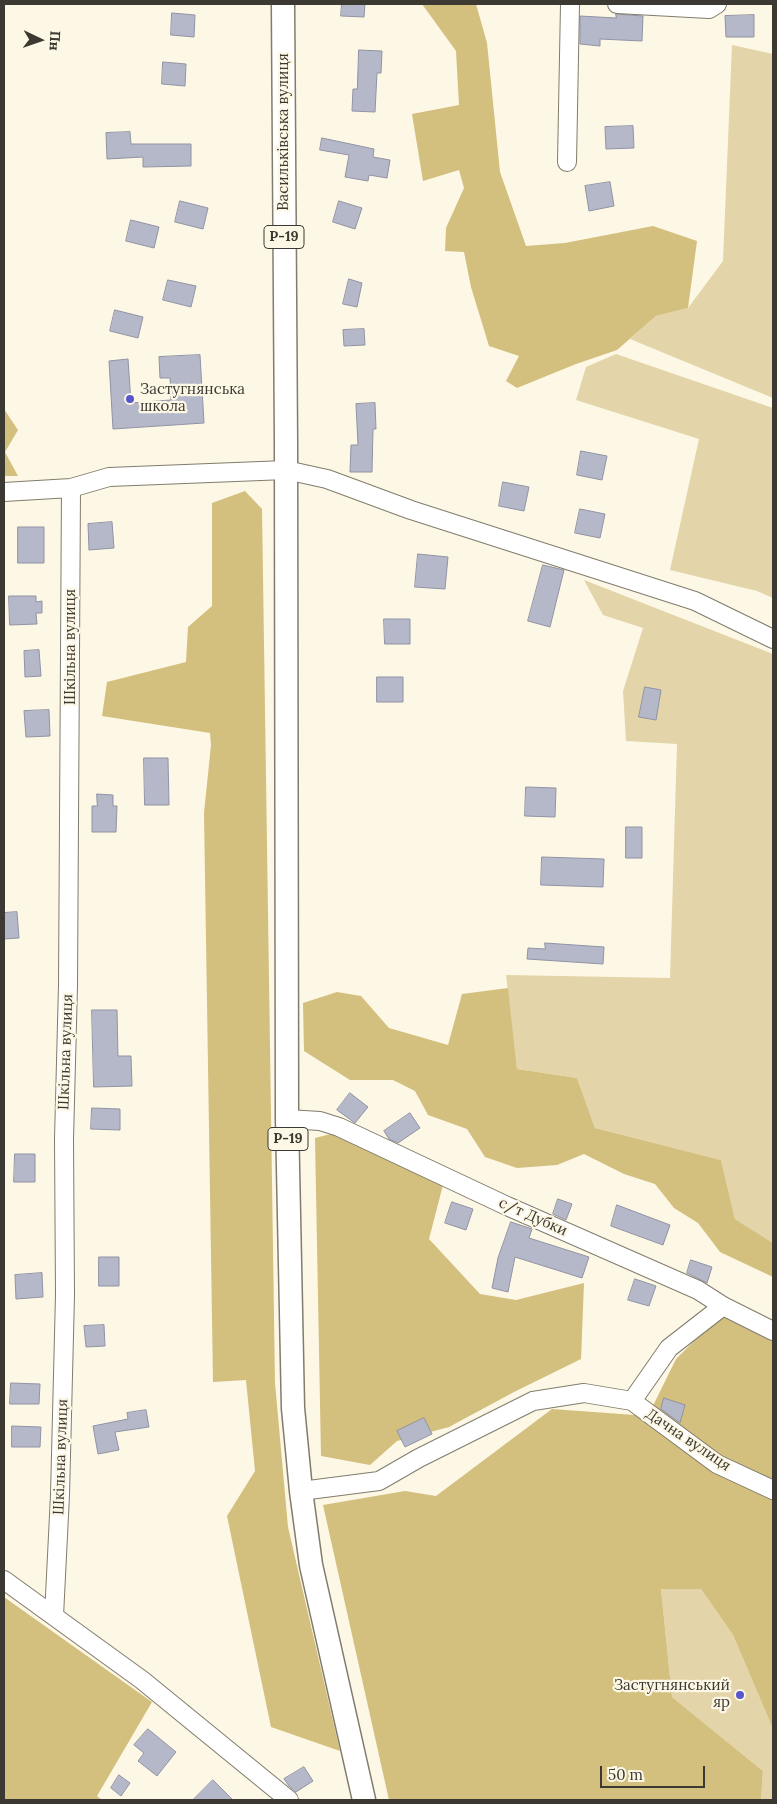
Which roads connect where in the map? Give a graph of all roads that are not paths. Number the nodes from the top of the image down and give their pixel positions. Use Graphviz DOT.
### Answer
graph roads {
  1 [pos="283,4"];
  2 [pos="570,4"];
  3 [pos="617,4"];
  4 [pos="717,4"];
  5 [pos="567,162"];
  6 [pos="286,470"];
  7 [pos="72,488"];
  8 [pos="4,492"];
  9 [pos="773,639"];
  10 [pos="287,1119"];
  11 [pos="723,1306"];
  12 [pos="773,1331"];
  13 [pos="632,1401"];
  14 [pos="773,1490"];
  15 [pos="301,1491"];
  16 [pos="4,1580"];
  17 [pos="54,1616"];
  18 [pos="289,1800"];
  19 [pos="364,1800"];
  1 -- 6 [label="main road, Васильківська вулиця / Р-19"];
  2 -- 5 [label="street"];
  3 -- 4 [label="street"];
  6 -- 7 [label="street"];
  6 -- 9 [label="street"];
  6 -- 10 [label="main road, Р-19"];
  7 -- 8 [label="street"];
  7 -- 17 [label="street, Шкільна вулиця"];
  10 -- 11 [label="street, с/т Дубки"];
  10 -- 15 [label="main road, Р-19"];
  11 -- 12 [label="street, с/т Дубки"];
  11 -- 13 [label="street"];
  13 -- 14 [label="street, Дачна вулиця"];
  13 -- 15 [label="street"];
  15 -- 19 [label="main road, Р-19"];
  16 -- 17 [label="street"];
  17 -- 18 [label="street"];
}
